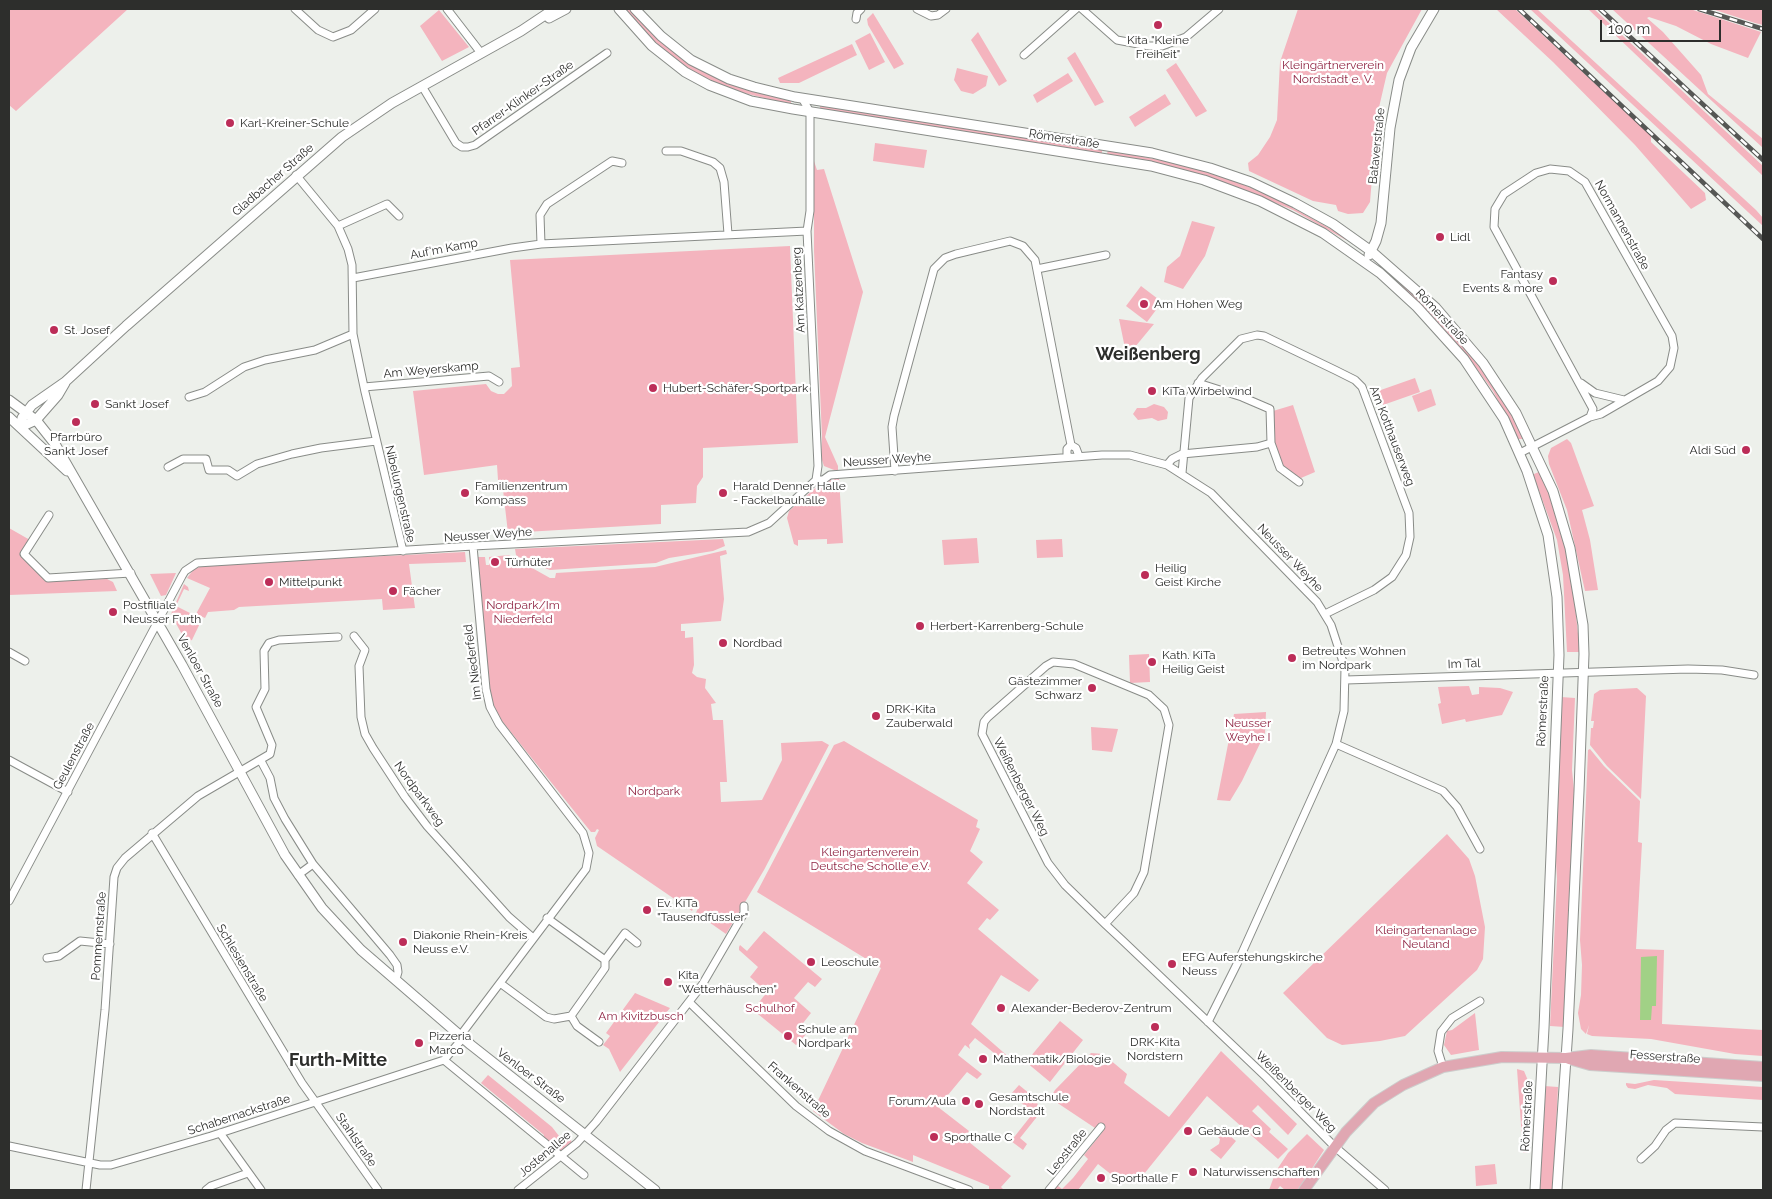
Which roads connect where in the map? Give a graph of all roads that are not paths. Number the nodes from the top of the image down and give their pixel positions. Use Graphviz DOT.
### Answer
graph roads {
  1 [pos="295,9"];
  2 [pos="376,9"];
  3 [pos="447,9"];
  4 [pos="554,9"];
  5 [pos="566,9"];
  6 [pos="619,9"];
  7 [pos="635,9"];
  8 [pos="861,9"];
  9 [pos="917,9"];
  10 [pos="946,9"];
  11 [pos="1076,9"];
  12 [pos="1082,9"];
  13 [pos="1219,9"];
  14 [pos="1434,9"];
  15 [pos="856,19"];
  16 [pos="521,31"];
  17 [pos="481,53"];
  18 [pos="607,53"];
  19 [pos="1024,55"];
  20 [pos="422,86"];
  21 [pos="802,98"];
  22 [pos="822,100"];
  23 [pos="810,112"];
  24 [pos="666,151"];
  25 [pos="622,163"];
  26 [pos="296,175"];
  27 [pos="398,216"];
  28 [pos="338,226"];
  29 [pos="807,231"];
  30 [pos="728,234"];
  31 [pos="541,244"];
  32 [pos="1371,251"];
  33 [pos="1106,255"];
  34 [pos="1365,262"];
  35 [pos="1037,269"];
  36 [pos="353,278"];
  37 [pos="354,334"];
  38 [pos="65,382"];
  39 [pos="499,382"];
  40 [pos="1579,382"];
  41 [pos="1198,383"];
  42 [pos="364,387"];
  43 [pos="189,397"];
  44 [pos="9,400"];
  45 [pos="1624,400"];
  46 [pos="26,411"];
  47 [pos="9,417"];
  48 [pos="1590,417"];
  49 [pos="36,420"];
  50 [pos="21,427"];
  51 [pos="376,441"];
  52 [pos="1271,443"];
  53 [pos="1071,445"];
  54 [pos="1534,447"];
  55 [pos="1520,453"];
  56 [pos="1182,454"];
  57 [pos="1079,456"];
  58 [pos="1067,457"];
  59 [pos="1167,465"];
  60 [pos="818,466"];
  61 [pos="168,467"];
  62 [pos="894,471"];
  63 [pos="1182,473"];
  64 [pos="830,475"];
  65 [pos="76,480"];
  66 [pos="816,480"];
  67 [pos="1299,482"];
  68 [pos="49,515"];
  69 [pos="473,546"];
  70 [pos="402,551"];
  71 [pos="131,573"];
  72 [pos="1325,614"];
  73 [pos="159,623"];
  74 [pos="354,636"];
  75 [pos="338,637"];
  76 [pos="9,652"];
  77 [pos="25,661"];
  78 [pos="1558,672"];
  79 [pos="1584,672"];
  80 [pos="1754,675"];
  81 [pos="1346,680"];
  82 [pos="1336,744"];
  83 [pos="9,760"];
  84 [pos="260,761"];
  85 [pos="241,772"];
  86 [pos="68,792"];
  87 [pos="152,834"];
  88 [pos="1480,849"];
  89 [pos="313,864"];
  90 [pos="298,875"];
  91 [pos="9,901"];
  92 [pos="744,906"];
  93 [pos="547,918"];
  94 [pos="1105,924"];
  95 [pos="533,938"];
  96 [pos="637,943"];
  97 [pos="110,944"];
  98 [pos="47,958"];
  99 [pos="605,960"];
  100 [pos="396,979"];
  101 [pos="500,983"];
  102 [pos="1480,1001"];
  103 [pos="689,1002"];
  104 [pos="571,1016"];
  105 [pos="1208,1022"];
  106 [pos="461,1037"];
  107 [pos="598,1042"];
  108 [pos="1542,1057"];
  109 [pos="1566,1058"];
  110 [pos="444,1060"];
  111 [pos="1443,1067"];
  112 [pos="1763,1067"];
  113 [pos="1763,1076"];
  114 [pos="315,1102"];
  115 [pos="1763,1127"];
  116 [pos="1101,1128"];
  117 [pos="220,1133"];
  118 [pos="585,1134"];
  119 [pos="9,1146"];
  120 [pos="1335,1147"];
  121 [pos="561,1156"];
  122 [pos="1641,1159"];
  123 [pos="89,1163"];
  124 [pos="248,1173"];
  125 [pos="584,1175"];
  126 [pos="86,1190"];
  127 [pos="206,1190"];
  128 [pos="261,1190"];
  129 [pos="378,1190"];
  130 [pos="518,1190"];
  131 [pos="654,1190"];
  132 [pos="969,1190"];
  133 [pos="1050,1190"];
  134 [pos="1304,1190"];
  135 [pos="1385,1190"];
  136 [pos="1536,1190"];
  137 [pos="1557,1190"];
  1 -- 2 [label="street"];
  3 -- 17 [label="street"];
  4 -- 16 [label="main road, Gladbacher Straße"];
  5 -- 16 [label="main road, Gladbacher Straße"];
  6 -- 23 [label="main road, Römerstraße"];
  7 -- 21 [label="main road, Römerstraße"];
  8 -- 15 [label="street"];
  9 -- 10 [label="street"];
  11 -- 19 [label="street"];
  12 -- 13 [label="street"];
  14 -- 32 [label="main road, Bataverstraße"];
  16 -- 17 [label="main road, Gladbacher Straße"];
  17 -- 20 [label="main road, Gladbacher Straße"];
  18 -- 20 [label="street, Pfarrer-Klinker-Straße"];
  20 -- 26 [label="main road, Gladbacher Straße"];
  21 -- 22 [label="main road, Römerstraße"];
  21 -- 23 [label="street, Am Katzenberg"];
  22 -- 23 [label="street"];
  22 -- 32 [label="main road, Römerstraße"];
  23 -- 29 [label="street, Am Katzenberg"];
  23 -- 34 [label="main road, Römerstraße"];
  24 -- 30 [label="street"];
  25 -- 31 [label="street"];
  26 -- 28 [label="street, Nibelungenstraße"];
  26 -- 38 [label="main road, Gladbacher Straße"];
  27 -- 28 [label="street"];
  28 -- 36 [label="street, Nibelungenstraße"];
  29 -- 30 [label="street, Auf'm Kamp"];
  29 -- 60 [label="street, Am Katzenberg"];
  30 -- 31 [label="street, Auf'm Kamp"];
  31 -- 36 [label="street, Auf'm Kamp"];
  32 -- 34 [label="main road, Bataverstraße"];
  32 -- 54 [label="main road, Römerstraße"];
  33 -- 35 [label="street"];
  34 -- 55 [label="main road, Römerstraße"];
  35 -- 53 [label="street"];
  35 -- 62 [label="street"];
  36 -- 37 [label="street, Nibelungenstraße"];
  37 -- 42 [label="street, Nibelungenstraße"];
  37 -- 43 [label="street"];
  38 -- 46 [label="main road, Gladbacher Straße"];
  38 -- 49 [label="main road, Gladbacher Straße"];
  39 -- 42 [label="street, Am Weyerskamp"];
  40 -- 45 [label="street"];
  40 -- 45 [label="street, Normannenstraße"];
  40 -- 48 [label="street, Normannenstraße"];
  41 -- 52 [label="street"];
  41 -- 56 [label="street, Am Kotthauserweg"];
  41 -- 72 [label="street, Am Kotthauserweg"];
  42 -- 51 [label="street, Nibelungenstraße"];
  44 -- 46 [label="main road, Venloer Straße"];
  45 -- 48 [label="street, Normannenstraße"];
  46 -- 49 [label="main road, Venloer Straße"];
  46 -- 50 [label="main road"];
  47 -- 50 [label="main road, Venloer Straße"];
  48 -- 54 [label="street, Normannenstraße"];
  49 -- 50 [label="main road"];
  49 -- 65 [label="main road, Venloer Straße"];
  50 -- 65 [label="main road, Venloer Straße"];
  51 -- 61 [label="street, Nibelungenstraße"];
  51 -- 70 [label="street, Nibelungenstraße"];
  52 -- 56 [label="street"];
  52 -- 67 [label="street"];
  53 -- 57 [label="street"];
  53 -- 58 [label="street"];
  54 -- 55 [label="street, Normannenstraße"];
  54 -- 79 [label="main road, Römerstraße"];
  55 -- 78 [label="main road, Römerstraße"];
  56 -- 59 [label="street"];
  56 -- 63 [label="street, Am Kotthauserweg"];
  57 -- 58 [label="street, Neusser Weyhe"];
  57 -- 59 [label="street, Neusser Weyhe"];
  58 -- 62 [label="street, Neusser Weyhe"];
  59 -- 63 [label="street, Neusser Weyhe"];
  60 -- 64 [label="street"];
  60 -- 66 [label="street, Am Katzenberg"];
  62 -- 64 [label="street, Neusser Weyhe"];
  63 -- 72 [label="street, Neusser Weyhe"];
  64 -- 66 [label="street, Neusser Weyhe"];
  65 -- 71 [label="main road, Venloer Straße"];
  66 -- 69 [label="street, Neusser Weyhe"];
  68 -- 71 [label="street"];
  69 -- 70 [label="street, Neusser Weyhe"];
  69 -- 93 [label="street, Im Niederfeld"];
  70 -- 73 [label="street, Neusser Weyhe"];
  71 -- 73 [label="main road, Venloer Straße"];
  72 -- 81 [label="street, Neusser Weyhe"];
  73 -- 85 [label="main road, Venloer Straße"];
  73 -- 86 [label="street, Geulenstraße"];
  74 -- 95 [label="street, Nordparkweg"];
  75 -- 84 [label="street"];
  76 -- 77 [label="street"];
  78 -- 79 [label="street, Im Tal"];
  78 -- 81 [label="street, Im Tal"];
  78 -- 108 [label="main road, Römerstraße"];
  79 -- 80 [label="street"];
  79 -- 109 [label="main road, Römerstraße"];
  81 -- 82 [label="street, Neusser Weyhe"];
  82 -- 88 [label="street"];
  82 -- 105 [label="street, Neusser Weyhe"];
  83 -- 86 [label="street"];
  84 -- 85 [label="street"];
  84 -- 89 [label="street"];
  85 -- 87 [label="street, Pommernstraße"];
  85 -- 90 [label="main road, Venloer Straße"];
  86 -- 91 [label="street, Geulenstraße"];
  87 -- 97 [label="street, Pommernstraße"];
  87 -- 114 [label="street, Schlesienstraße"];
  89 -- 90 [label="street"];
  89 -- 100 [label="street"];
  90 -- 100 [label="main road, Venloer Straße"];
  92 -- 103 [label="street"];
  93 -- 95 [label="street"];
  93 -- 99 [label="street"];
  94 -- 94 [label="street, Weißenberger Weg"];
  94 -- 105 [label="street, Weißenberger Weg"];
  95 -- 101 [label="street"];
  96 -- 99 [label="street"];
  97 -- 98 [label="street"];
  97 -- 123 [label="street, Pommernstraße"];
  99 -- 104 [label="street"];
  100 -- 106 [label="main road, Venloer Straße"];
  101 -- 104 [label="street"];
  101 -- 106 [label="street"];
  102 -- 111 [label="street"];
  103 -- 118 [label="street"];
  103 -- 132 [label="street, Frankenstraße"];
  104 -- 107 [label="street"];
  105 -- 120 [label="street, Weißenberger Weg"];
  106 -- 110 [label="street"];
  106 -- 118 [label="main road, Venloer Straße"];
  108 -- 109 [label="main road, Fesserstraße"];
  108 -- 111 [label="main road, Fesserstraße"];
  108 -- 136 [label="main road, Römerstraße"];
  109 -- 112 [label="main road, Fesserstraße"];
  109 -- 113 [label="main road, Fesserstraße"];
  109 -- 137 [label="main road, Römerstraße"];
  110 -- 114 [label="street, Schabernackstraße"];
  110 -- 121 [label="street"];
  111 -- 120 [label="main road, Fesserstraße"];
  114 -- 117 [label="street, Schabernackstraße"];
  114 -- 129 [label="street, Stahlstraße"];
  115 -- 122 [label="street"];
  116 -- 133 [label="street, Leostraße"];
  117 -- 123 [label="street, Schabernackstraße"];
  117 -- 124 [label="street"];
  118 -- 121 [label="street, Jostenallee"];
  118 -- 131 [label="main road, Venloer Straße"];
  119 -- 123 [label="street, Schabernackstraße"];
  120 -- 134 [label="main road, Fesserstraße"];
  120 -- 135 [label="street, Weißenberger Weg"];
  121 -- 125 [label="street"];
  121 -- 130 [label="street, Jostenallee"];
  123 -- 126 [label="street, Pommernstraße"];
  124 -- 127 [label="street"];
  124 -- 128 [label="street"];
}
